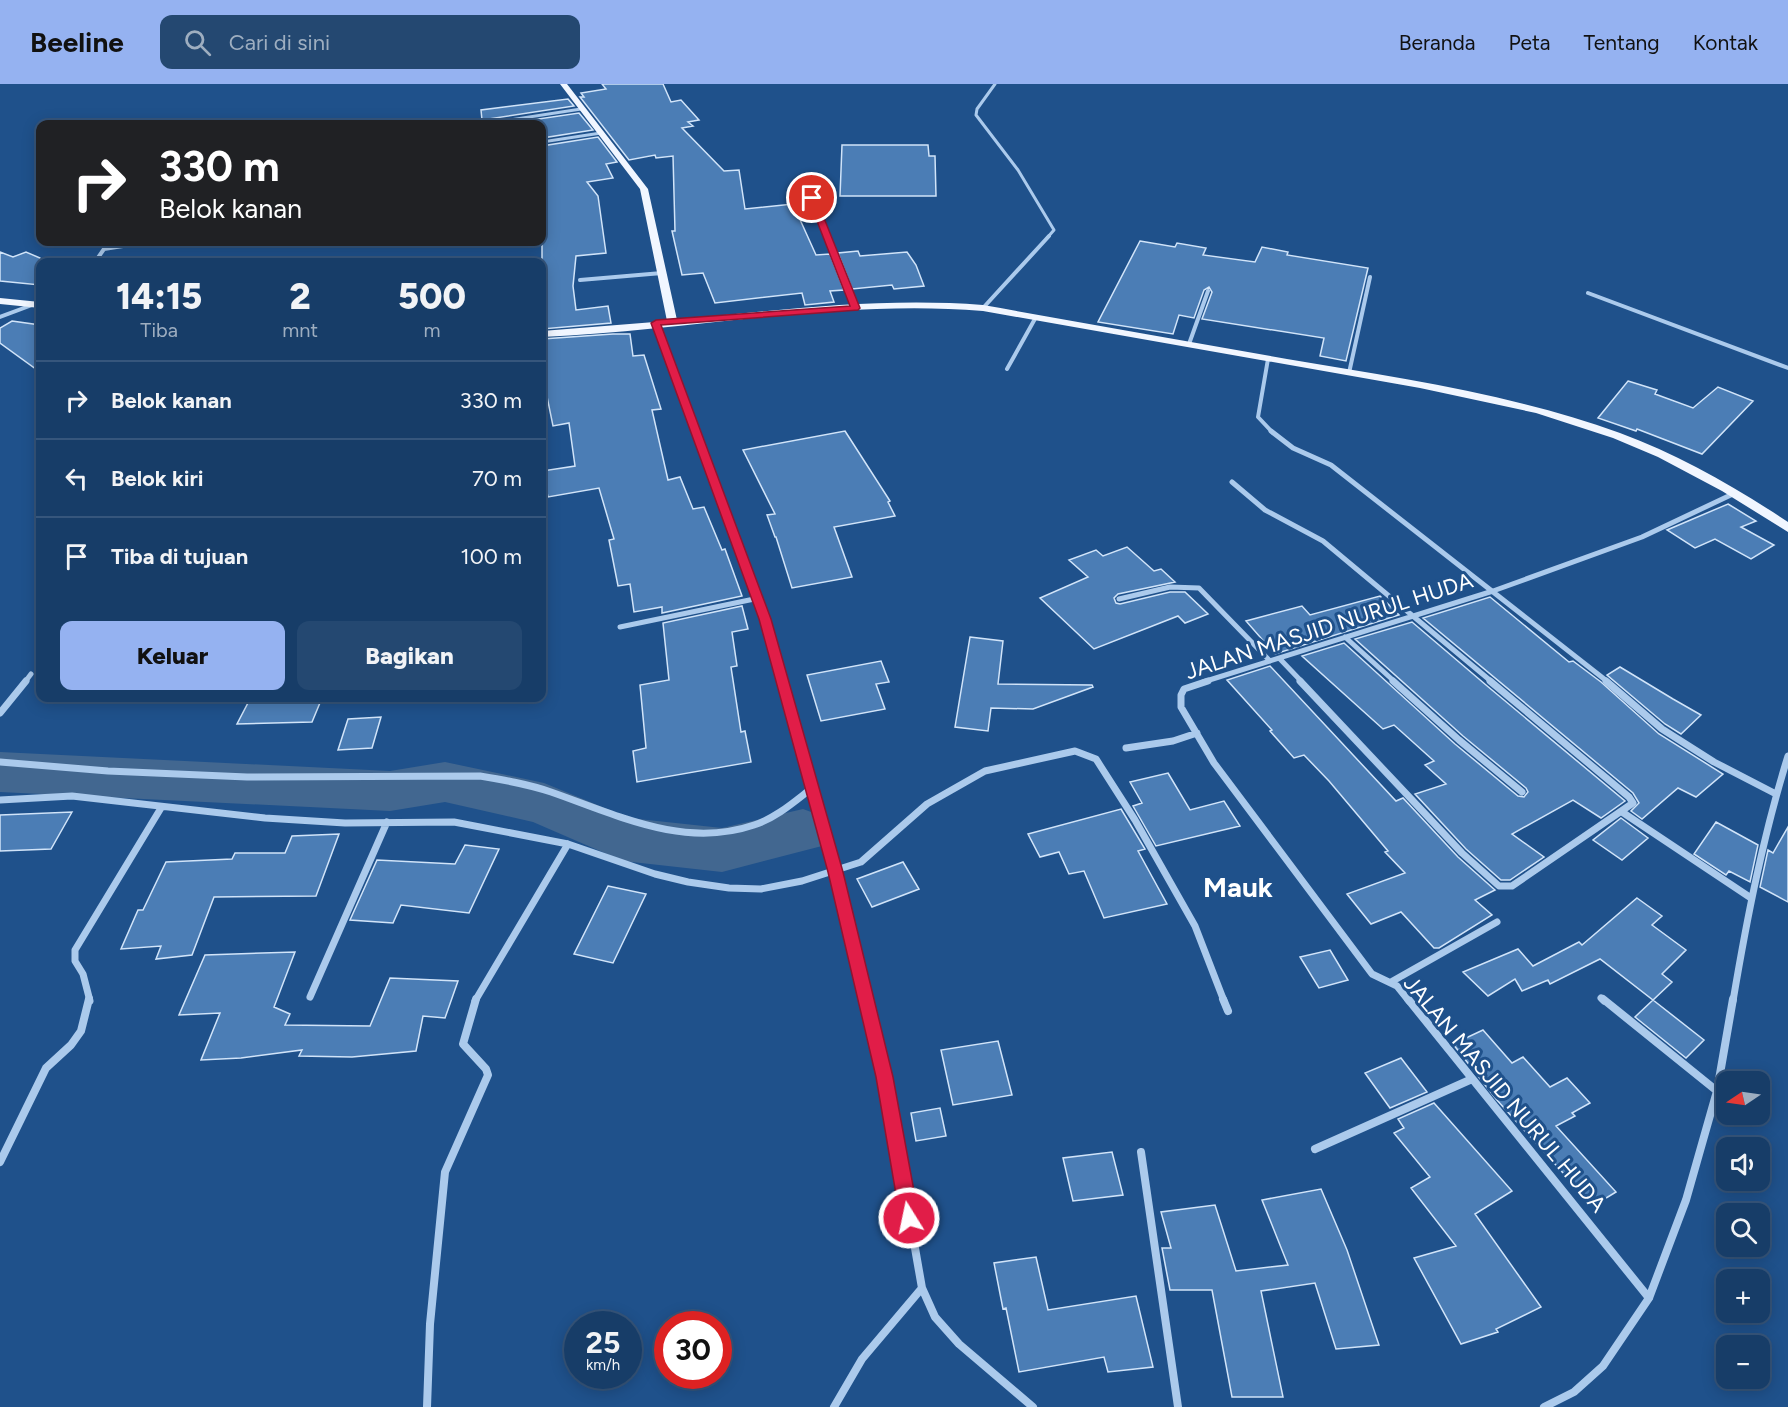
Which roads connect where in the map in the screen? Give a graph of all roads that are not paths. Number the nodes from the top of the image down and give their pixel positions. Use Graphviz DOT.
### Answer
graph roads {
  1 [pos="562,84"];
  2 [pos="995,84"];
  3 [pos="581,109"];
  4 [pos="509,120"];
  5 [pos="601,133"];
  6 [pos="546,141"];
  7 [pos="812,198"];
  8 [pos="123,246"];
  9 [pos="98,258"];
  10 [pos="662,273"];
  11 [pos="1370,277"];
  12 [pos="580,280"];
  13 [pos="1208,291"];
  14 [pos="1588,293"];
  15 [pos="0,301"];
  16 [pos="36,305"];
  17 [pos="36,305"];
  18 [pos="855,308"];
  19 [pos="983,308"];
  20 [pos="0,317"];
  21 [pos="1036,318"];
  22 [pos="672,321"];
  23 [pos="656,323"];
  24 [pos="546,334"];
  25 [pos="1189,344"];
  26 [pos="1268,359"];
  27 [pos="1788,368"];
  28 [pos="1007,369"];
  29 [pos="1350,373"];
  30 [pos="1232,482"];
  31 [pos="1736,493"];
  32 [pos="1788,528"];
  33 [pos="1493,591"];
  34 [pos="759,598"];
  35 [pos="1119,599"];
  36 [pos="1413,615"];
  37 [pos="620,627"];
  38 [pos="1345,637"];
  39 [pos="1280,659"];
  40 [pos="1270,661"];
  41 [pos="31,674"];
  42 [pos="0,713"];
  43 [pos="1197,733"];
  44 [pos="1126,748"];
  45 [pos="1788,756"];
  46 [pos="0,762"];
  47 [pos="812,788"];
  48 [pos="1522,792"];
  49 [pos="1776,794"];
  50 [pos="0,800"];
  51 [pos="161,808"];
  52 [pos="1622,812"];
  53 [pos="387,822"];
  54 [pos="568,844"];
  55 [pos="836,872"];
  56 [pos="1751,898"];
  57 [pos="1497,922"];
  58 [pos="1391,982"];
  59 [pos="310,997"];
  60 [pos="1601,998"];
  61 [pos="1228,1011"];
  62 [pos="1721,1071"];
  63 [pos="1472,1079"];
  64 [pos="1716,1090"];
  65 [pos="1716,1095"];
  66 [pos="1316,1149"];
  67 [pos="1141,1152"];
  68 [pos="0,1162"];
  69 [pos="922,1288"];
  70 [pos="1649,1298"];
  71 [pos="427,1407"];
  72 [pos="834,1407"];
  73 [pos="1033,1407"];
  74 [pos="1178,1407"];
  75 [pos="1544,1407"];
  1 -- 3 [label="main road"];
  2 -- 19 [label="street"];
  3 -- 4 [label="street"];
  3 -- 5 [label="main road"];
  5 -- 6 [label="street"];
  5 -- 10 [label="main road"];
  7 -- 18 [label="street"];
  8 -- 9 [label="street"];
  10 -- 12 [label="street"];
  10 -- 22 [label="main road"];
  11 -- 29 [label="street"];
  13 -- 25 [label="street"];
  14 -- 27 [label="street"];
  15 -- 16 [label="main road"];
  17 -- 20 [label="street"];
  18 -- 19 [label="main road"];
  18 -- 22 [label="main road"];
  19 -- 21 [label="main road"];
  21 -- 25 [label="main road"];
  21 -- 28 [label="street"];
  22 -- 23 [label="main road"];
  23 -- 24 [label="main road"];
  23 -- 34 [label="street"];
  25 -- 26 [label="main road"];
  26 -- 29 [label="main road"];
  26 -- 33 [label="street"];
  29 -- 31 [label="main road"];
  30 -- 36 [label="street"];
  31 -- 32 [label="main road"];
  31 -- 33 [label="street, JALAN MASJID NURUL HUDA"];
  33 -- 36 [label="street, JALAN MASJID NURUL HUDA"];
  33 -- 49 [label="street"];
  34 -- 37 [label="street"];
  34 -- 47 [label="street"];
  35 -- 40 [label="street"];
  36 -- 38 [label="street, JALAN MASJID NURUL HUDA"];
  36 -- 52 [label="street"];
  38 -- 39 [label="street, JALAN MASJID NURUL HUDA"];
  38 -- 48 [label="street"];
  39 -- 40 [label="street, JALAN MASJID NURUL HUDA"];
  39 -- 52 [label="street"];
  40 -- 43 [label="street, JALAN MASJID NURUL HUDA"];
  41 -- 42 [label="street"];
  43 -- 44 [label="street"];
  43 -- 58 [label="street, JALAN MASJID NURUL HUDA"];
  45 -- 49 [label="street"];
  46 -- 47 [label="street"];
  47 -- 55 [label="street"];
  49 -- 56 [label="street"];
  50 -- 51 [label="street"];
  51 -- 53 [label="street"];
  51 -- 68 [label="street"];
  52 -- 56 [label="street"];
  53 -- 54 [label="street"];
  53 -- 59 [label="street"];
  54 -- 55 [label="street"];
  54 -- 71 [label="street"];
  55 -- 61 [label="street"];
  55 -- 69 [label="street"];
  56 -- 62 [label="street"];
  57 -- 58 [label="street"];
  58 -- 63 [label="street, JALAN MASJID NURUL HUDA"];
  60 -- 64 [label="street"];
  63 -- 66 [label="street"];
  63 -- 70 [label="street, JALAN MASJID NURUL HUDA"];
  65 -- 70 [label="street"];
  67 -- 74 [label="street"];
  69 -- 72 [label="street"];
  69 -- 73 [label="street"];
  70 -- 75 [label="street"];
}
